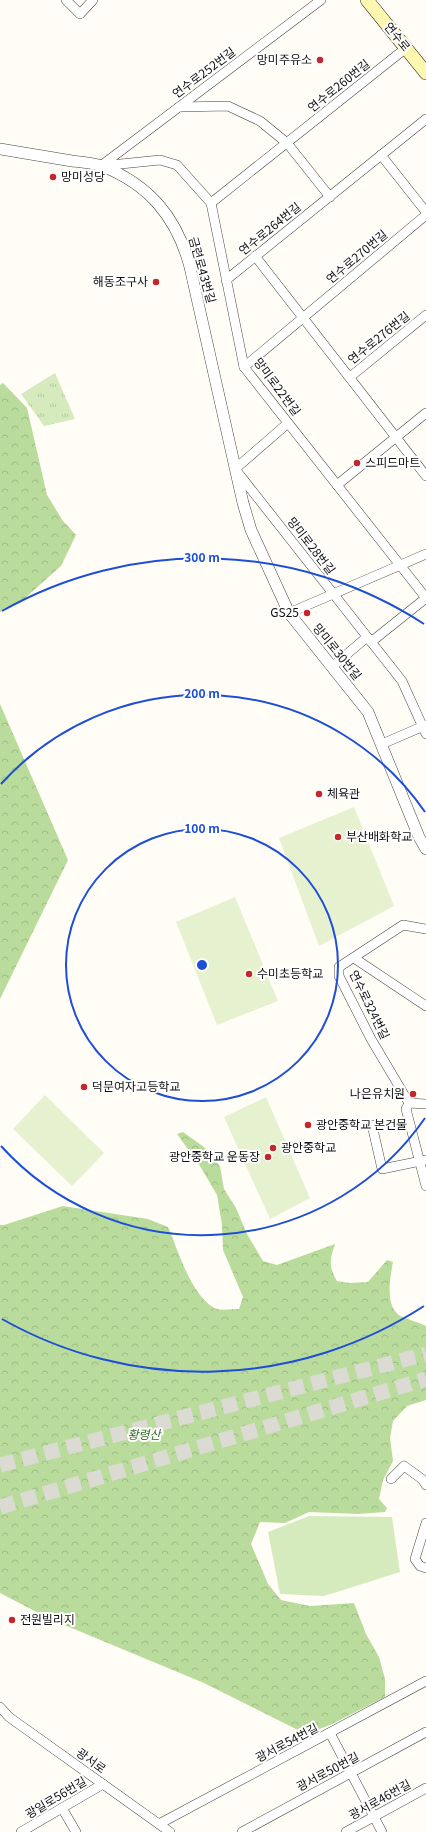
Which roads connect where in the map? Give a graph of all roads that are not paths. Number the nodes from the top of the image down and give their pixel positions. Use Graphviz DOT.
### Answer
graph roads {
  1 [pos="66,0"];
  2 [pos="93,0"];
  3 [pos="321,0"];
  4 [pos="367,0"];
  5 [pos="406,48"];
  6 [pos="426,73"];
  7 [pos="179,107"];
  8 [pos="426,120"];
  9 [pos="287,142"];
  10 [pos="0,148"];
  11 [pos="381,155"];
  12 [pos="101,166"];
  13 [pos="330,197"];
  14 [pos="211,203"];
  15 [pos="426,214"];
  16 [pos="255,256"];
  17 [pos="226,280"];
  18 [pos="426,315"];
  19 [pos="304,317"];
  20 [pos="244,367"];
  21 [pos="350,377"];
  22 [pos="426,413"];
  23 [pos="288,423"];
  24 [pos="396,437"];
  25 [pos="235,469"];
  26 [pos="426,476"];
  27 [pos="337,485"];
  28 [pos="426,554"];
  29 [pos="400,565"];
  30 [pos="333,594"];
  31 [pos="426,598"];
  32 [pos="289,613"];
  33 [pos="369,640"];
  34 [pos="333,666"];
  35 [pos="425,729"];
  36 [pos="382,744"];
  37 [pos="426,849"];
  38 [pos="426,929"];
  39 [pos="354,958"];
  40 [pos="426,1006"];
  41 [pos="409,1103"];
  42 [pos="426,1104"];
  43 [pos="372,1126"];
  44 [pos="423,1160"];
  45 [pos="426,1186"];
  46 [pos="391,1479"];
  47 [pos="426,1486"];
  48 [pos="426,1523"];
  49 [pos="426,1568"];
  50 [pos="426,1681"];
  51 [pos="0,1707"];
  52 [pos="426,1732"];
  53 [pos="330,1733"];
  54 [pos="351,1773"];
  55 [pos="103,1784"];
  56 [pos="426,1788"];
  57 [pos="62,1808"];
  58 [pos="374,1817"];
  59 [pos="159,1824"];
  60 [pos="21,1832"];
  61 [pos="76,1832"];
  62 [pos="170,1832"];
  63 [pos="242,1832"];
  64 [pos="346,1832"];
  65 [pos="382,1832"];
  1 -- 2 [label="street"];
  3 -- 7 [label="street, 연수로252번길"];
  4 -- 5 [label="main road, 연수로"];
  5 -- 6 [label="main road, 연수로"];
  5 -- 9 [label="street, 연수로260번길"];
  7 -- 9 [label="street"];
  7 -- 12 [label="street, 연수로252번길"];
  8 -- 11 [label="street, 연수로264번길"];
  9 -- 13 [label="street"];
  9 -- 14 [label="street, 연수로260번길"];
  10 -- 12 [label="street, 금련로43번길"];
  11 -- 13 [label="street, 연수로264번길"];
  11 -- 15 [label="street"];
  12 -- 14 [label="street"];
  12 -- 25 [label="street, 금련로43번길"];
  13 -- 16 [label="street, 연수로264번길"];
  14 -- 17 [label="street, 망미로22번길"];
  15 -- 19 [label="street, 연수로270번길"];
  16 -- 17 [label="street, 연수로264번길"];
  16 -- 19 [label="street"];
  17 -- 20 [label="street, 망미로22번길"];
  18 -- 21 [label="street, 연수로276번길"];
  19 -- 20 [label="street, 연수로270번길"];
  19 -- 21 [label="street, 연수로276번길"];
  20 -- 23 [label="street, 망미로22번길"];
  21 -- 24 [label="street"];
  22 -- 24 [label="street"];
  23 -- 25 [label="street"];
  23 -- 27 [label="street, 망미로22번길"];
  24 -- 26 [label="street"];
  24 -- 27 [label="street"];
  25 -- 30 [label="street, 망미로28번길"];
  25 -- 32 [label="street, 망미로30번길"];
  27 -- 29 [label="street, 망미로22번길"];
  28 -- 29 [label="street"];
  29 -- 30 [label="street"];
  29 -- 31 [label="street, 망미로22번길"];
  30 -- 32 [label="street"];
  30 -- 33 [label="street, 망미로28번길"];
  31 -- 33 [label="street, 망미로22번길"];
  32 -- 34 [label="street, 망미로30번길"];
  33 -- 34 [label="street"];
  33 -- 35 [label="street, 망미로28번길"];
  34 -- 36 [label="street, 망미로30번길"];
  35 -- 36 [label="street"];
  36 -- 37 [label="street, 망미로30번길"];
  38 -- 39 [label="street, 연수로324번길"];
  39 -- 40 [label="street"];
  39 -- 41 [label="street, 연수로324번길"];
  41 -- 42 [label="street"];
  41 -- 44 [label="street"];
  43 -- 44 [label="street"];
  44 -- 45 [label="street"];
  46 -- 47 [label="street"];
  48 -- 49 [label="street"];
  50 -- 53 [label="street, 광서로54번길"];
  51 -- 55 [label="street, 광서로"];
  52 -- 54 [label="street, 광서로50번길"];
  53 -- 54 [label="street"];
  53 -- 59 [label="street, 광서로54번길"];
  54 -- 58 [label="street"];
  54 -- 63 [label="street, 광서로50번길"];
  55 -- 57 [label="street, 광일로56번길"];
  55 -- 59 [label="street, 광서로"];
  56 -- 58 [label="street, 광서로46번길"];
  57 -- 60 [label="street, 광일로56번길"];
  57 -- 61 [label="street"];
  58 -- 64 [label="street, 광서로46번길"];
  58 -- 65 [label="street"];
  59 -- 62 [label="street, 광서로"];
}
